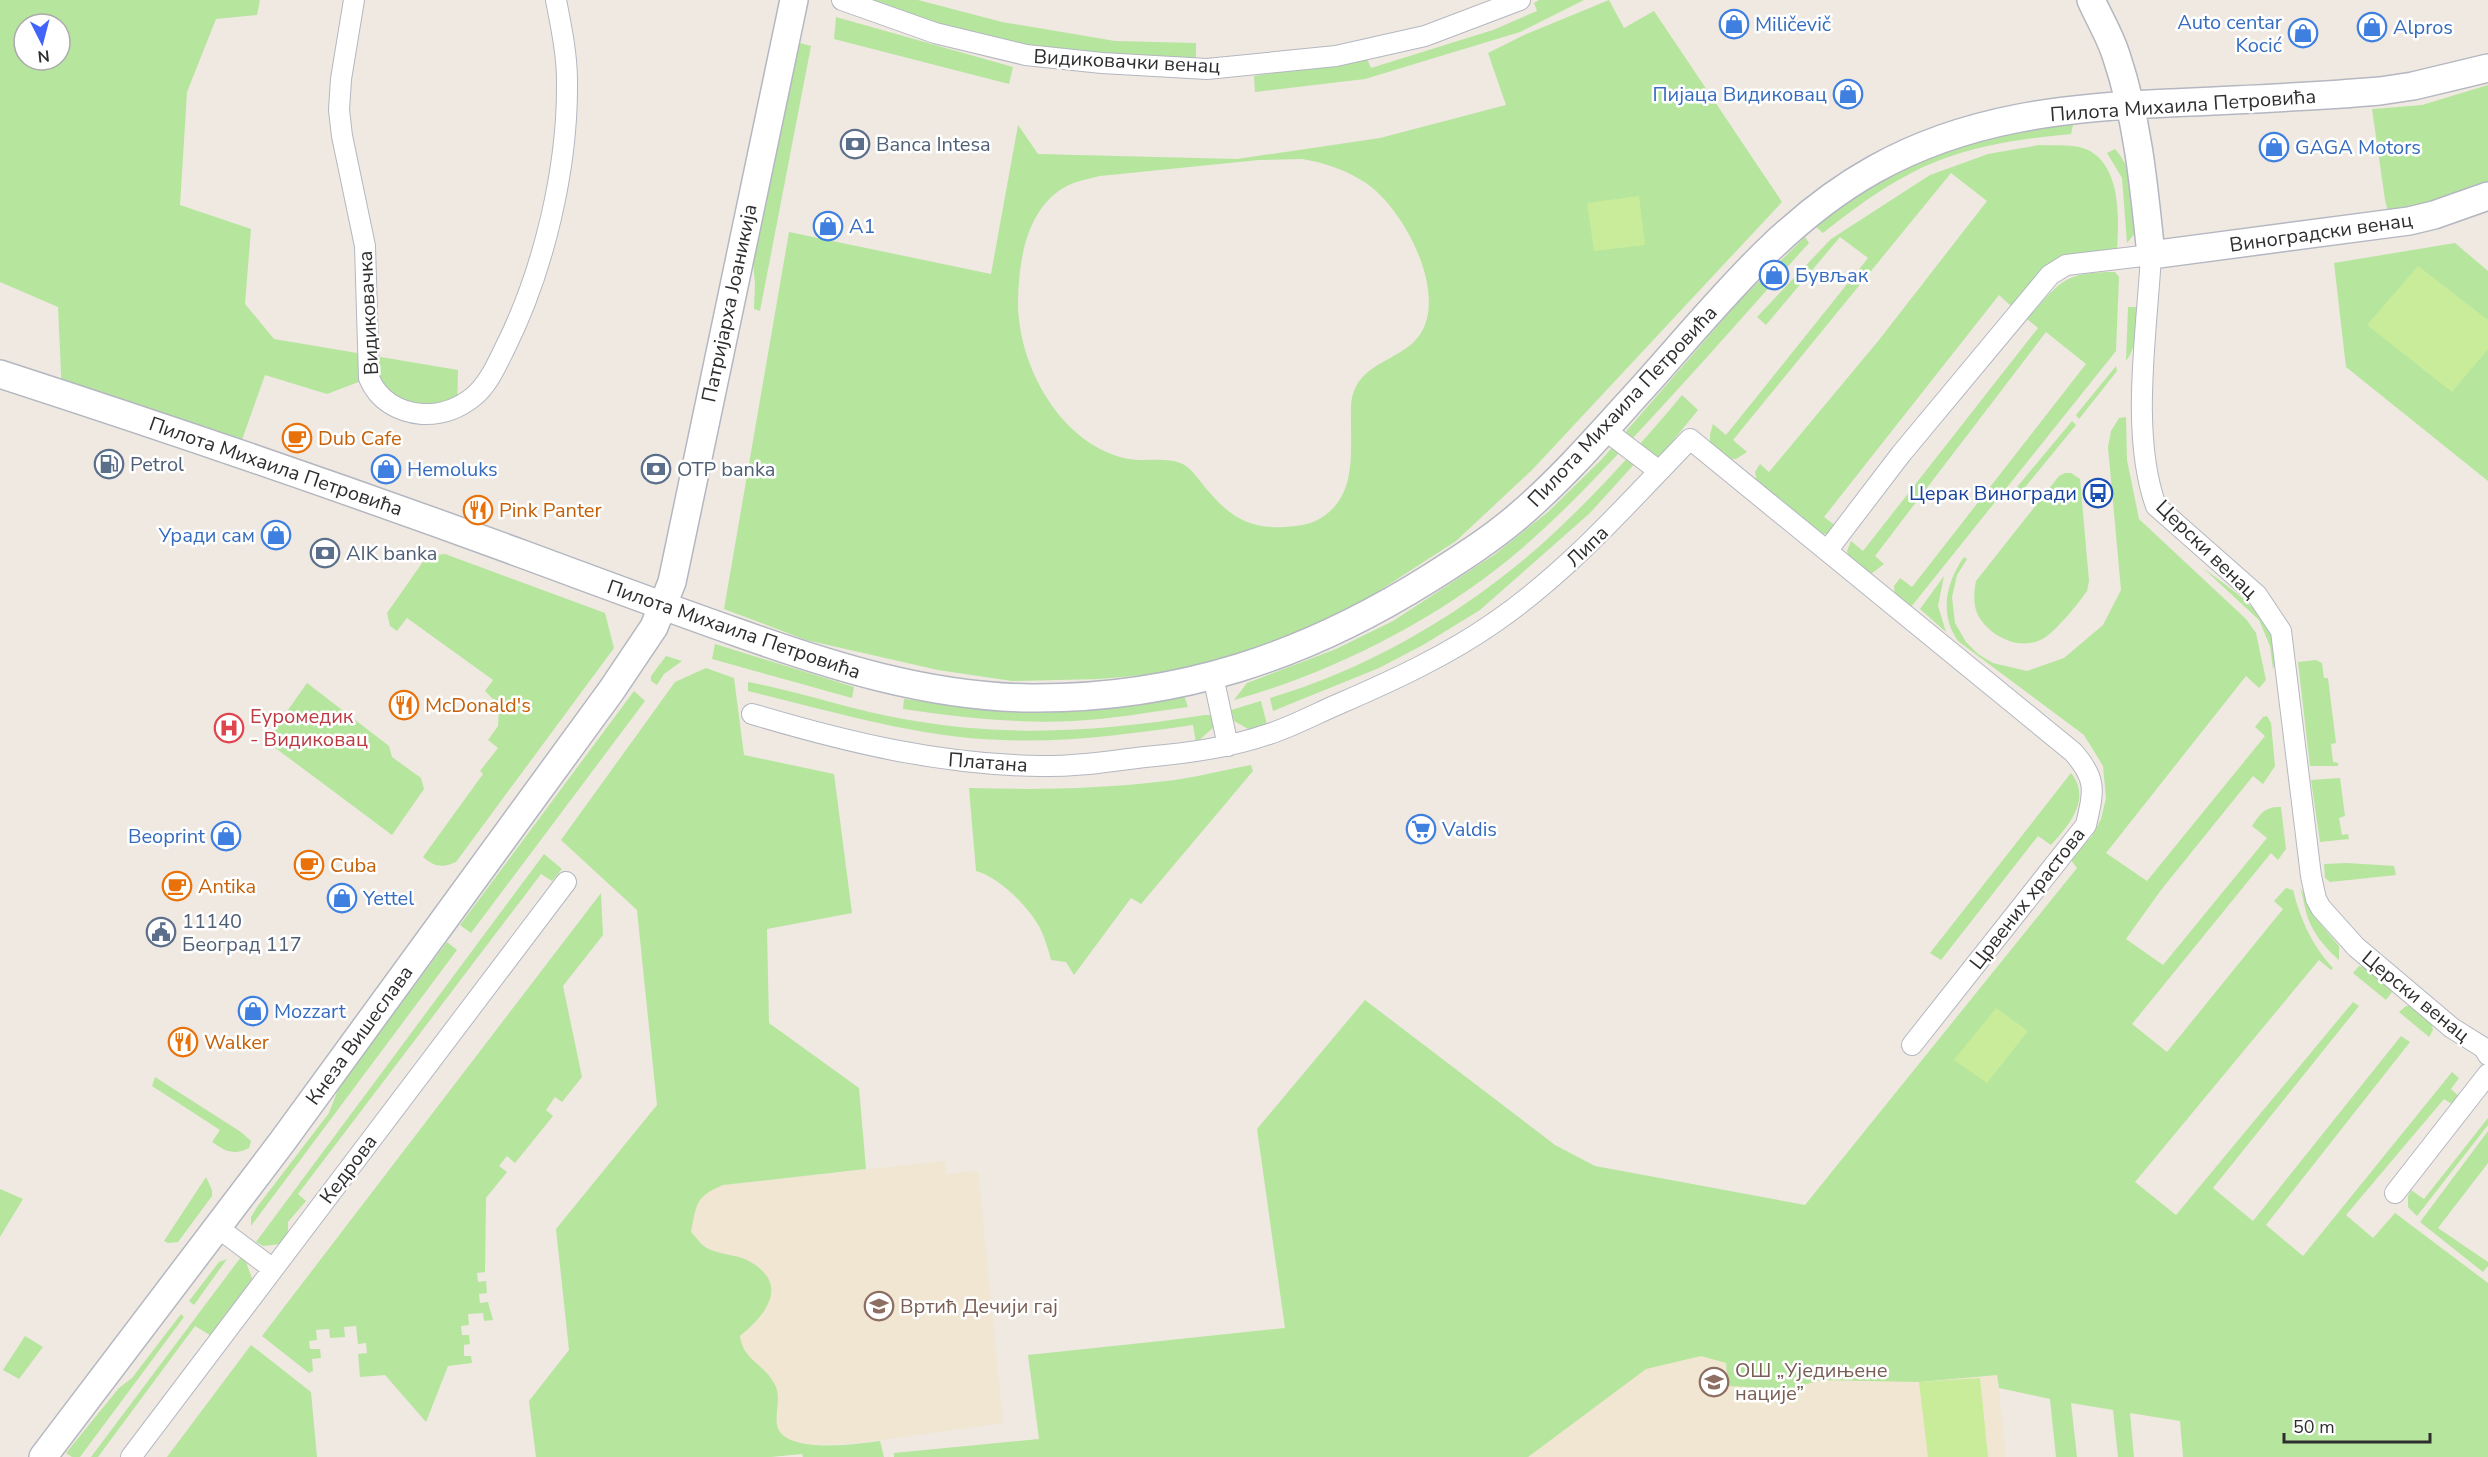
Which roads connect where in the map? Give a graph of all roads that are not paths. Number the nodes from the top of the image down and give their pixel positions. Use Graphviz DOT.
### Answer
graph roads {
  1 [pos="354,0"];
  2 [pos="556,0"];
  3 [pos="794,0"];
  4 [pos="842,0"];
  5 [pos="1520,0"];
  6 [pos="2091,0"];
  7 [pos="2488,68"];
  8 [pos="2130,104"];
  9 [pos="2488,196"];
  10 [pos="2151,255"];
  11 [pos="0,374"];
  12 [pos="1605,430"];
  13 [pos="1659,471"];
  14 [pos="1827,551"];
  15 [pos="664,606"];
  16 [pos="1895,608"];
  17 [pos="1213,676"];
  18 [pos="752,714"];
  19 [pos="1228,746"];
  20 [pos="566,882"];
  21 [pos="1912,1045"];
  22 [pos="2488,1054"];
  23 [pos="2488,1074"];
  24 [pos="2395,1193"];
  25 [pos="218,1227"];
  26 [pos="273,1269"];
  27 [pos="43,1457"];
  28 [pos="131,1457"];
  1 -- 2 [label="street, Видиковачка"];
  3 -- 15 [label="main road, Патријарха Јоаникија"];
  4 -- 5 [label="street, Видиковачки венац"];
  6 -- 8 [label="main road"];
  7 -- 8 [label="main road, Пилота Михаила Петровића"];
  8 -- 10 [label="main road, Церски венац"];
  8 -- 12 [label="main road, Пилота Михаила Петровића"];
  9 -- 10 [label="main road, Виноградски венац"];
  10 -- 14 [label="street"];
  10 -- 22 [label="street, Церски венац"];
  11 -- 15 [label="main road, Пилота Михаила Петровића"];
  12 -- 13 [label="street"];
  12 -- 17 [label="main road, Пилота Михаила Петровића"];
  13 -- 14 [label="street, Липа"];
  13 -- 19 [label="street, Липа"];
  14 -- 16 [label="street, Липа"];
  15 -- 17 [label="main road, Пилота Михаила Петровића"];
  15 -- 25 [label="main road, Кнеза Вишеслава"];
  16 -- 21 [label="street, Црвених храстова"];
  17 -- 19 [label="street"];
  18 -- 19 [label="street, Платана"];
  20 -- 26 [label="street, Кедрова"];
  23 -- 24 [label="street"];
  25 -- 26 [label="street"];
  25 -- 27 [label="main road, Кнеза Вишеслава"];
  26 -- 28 [label="street, Кедрова"];
}
